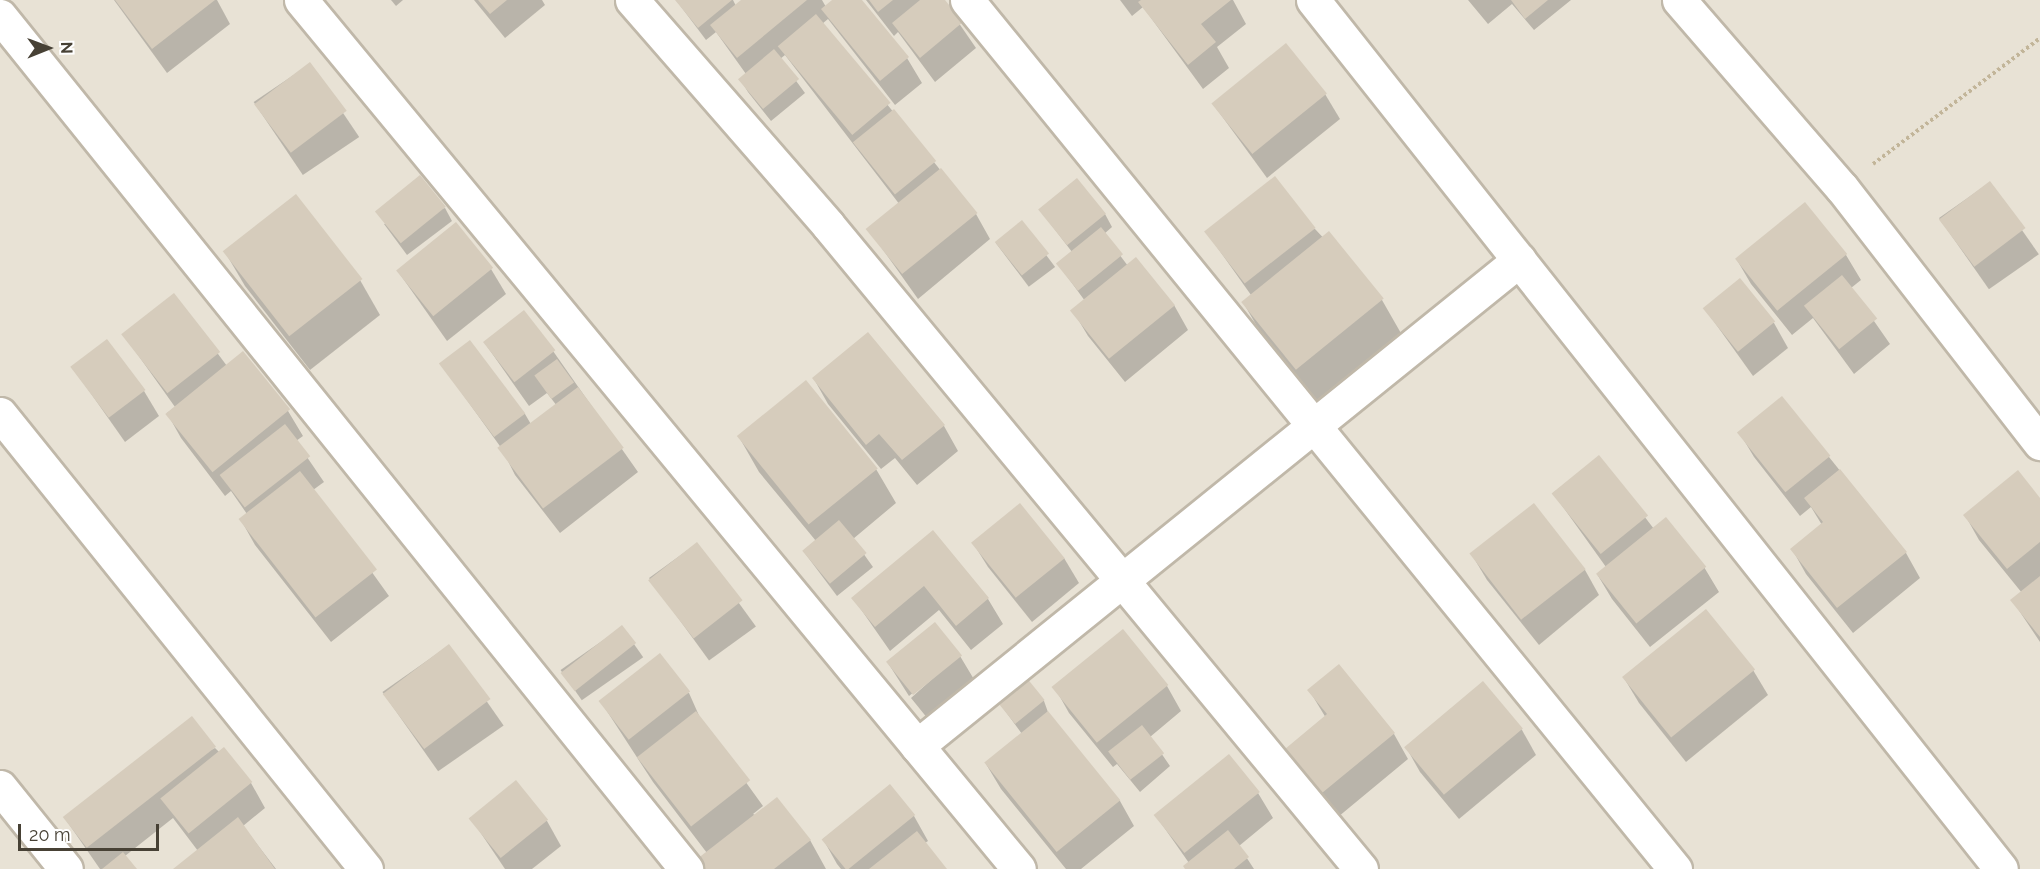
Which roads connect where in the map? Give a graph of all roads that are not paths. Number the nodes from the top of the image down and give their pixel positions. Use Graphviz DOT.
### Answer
graph roads {
  1 [pos="301,0"];
  2 [pos="632,0"];
  3 [pos="967,0"];
  4 [pos="1313,0"];
  5 [pos="1679,0"];
  6 [pos="0,15"];
  7 [pos="1519,260"];
  8 [pos="0,414"];
  9 [pos="1313,425"];
  10 [pos="2040,443"];
  11 [pos="1121,578"];
  12 [pos="918,746"];
  13 [pos="0,787"];
  14 [pos="66,869"];
  15 [pos="366,869"];
  16 [pos="686,869"];
  17 [pos="1019,869"];
  18 [pos="1361,869"];
  19 [pos="1675,869"];
  20 [pos="2001,869"];
  1 -- 12 [label="street"];
  2 -- 11 [label="street"];
  3 -- 9 [label="street"];
  4 -- 7 [label="street"];
  5 -- 10 [label="street"];
  6 -- 16 [label="street"];
  7 -- 9 [label="street"];
  7 -- 20 [label="street"];
  8 -- 15 [label="street"];
  9 -- 11 [label="street"];
  9 -- 19 [label="street"];
  11 -- 12 [label="street"];
  11 -- 18 [label="street"];
  12 -- 17 [label="street"];
  13 -- 14 [label="street"];
}
